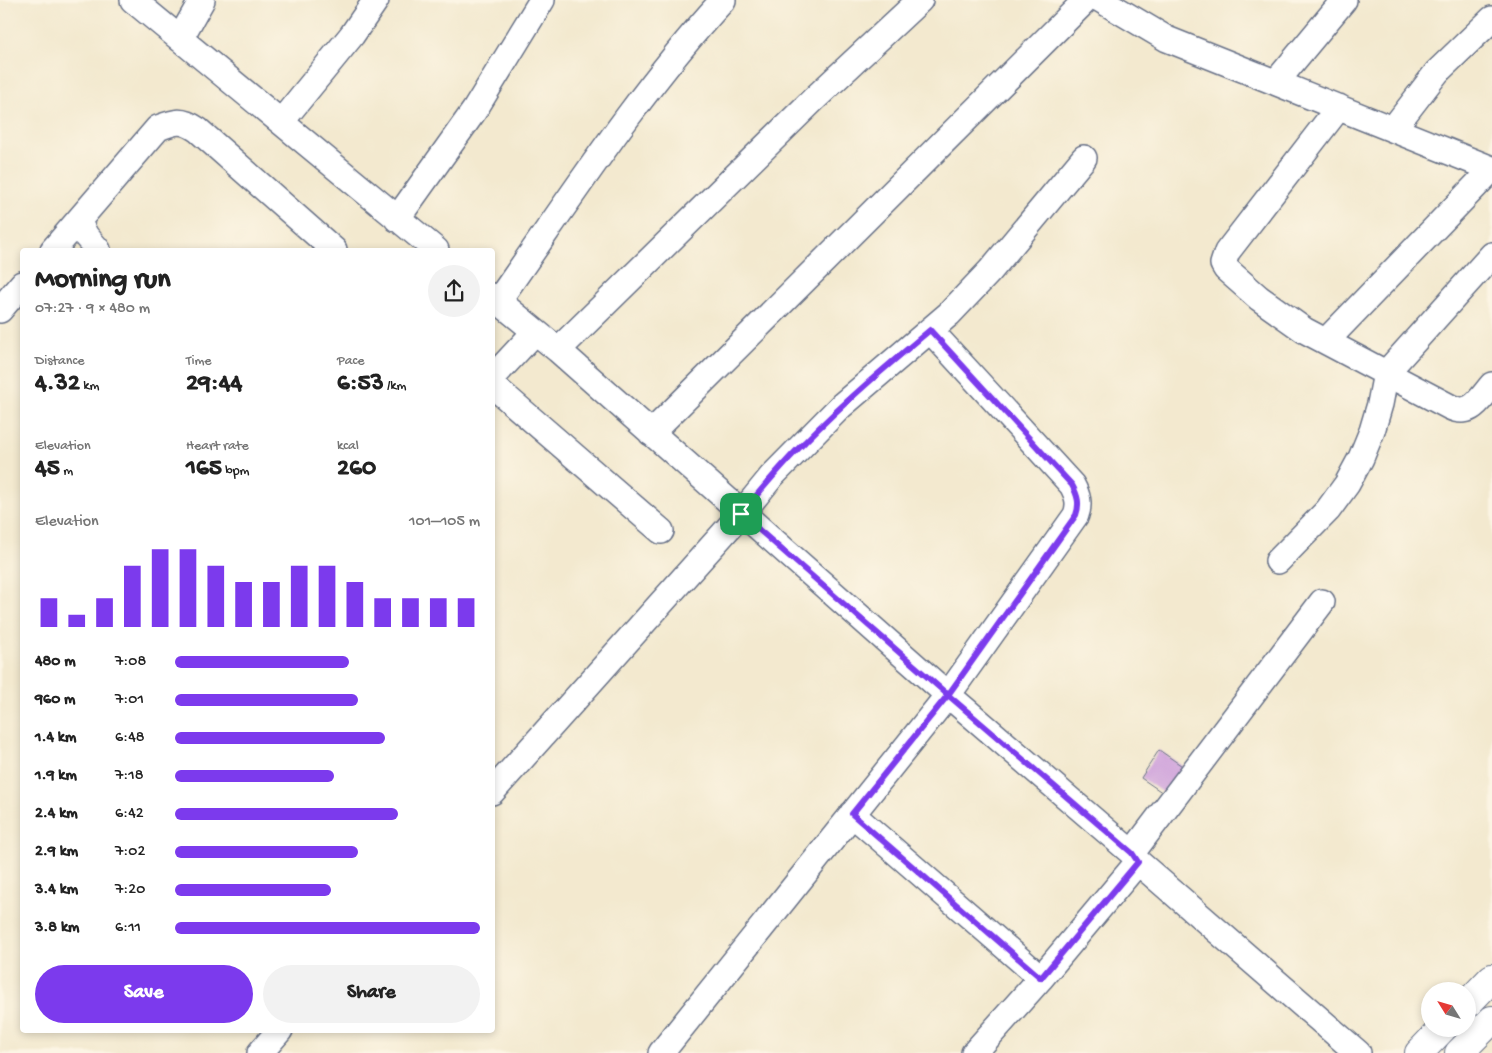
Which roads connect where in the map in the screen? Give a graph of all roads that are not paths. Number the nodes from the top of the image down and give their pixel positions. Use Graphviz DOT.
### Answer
graph roads {
  1 [pos="133,0"];
  2 [pos="202,0"];
  3 [pos="376,0"];
  4 [pos="542,0"];
  5 [pos="722,0"];
  6 [pos="920,0"];
  7 [pos="1086,0"];
  8 [pos="1101,0"];
  9 [pos="1344,0"];
  10 [pos="1492,19"];
  11 [pos="180,39"];
  12 [pos="1276,82"];
  13 [pos="1338,107"];
  14 [pos="281,122"];
  15 [pos="1393,129"];
  16 [pos="1084,158"];
  17 [pos="1492,169"];
  18 [pos="397,219"];
  19 [pos="78,222"];
  20 [pos="55,248"];
  21 [pos="96,248"];
  22 [pos="332,248"];
  23 [pos="433,248"];
  24 [pos="1492,255"];
  25 [pos="20,286"];
  26 [pos="495,299"];
  27 [pos="0,310"];
  28 [pos="930,330"];
  29 [pos="535,332"];
  30 [pos="1326,341"];
  31 [pos="558,350"];
  32 [pos="1386,374"];
  33 [pos="495,375"];
  34 [pos="1492,385"];
  35 [pos="495,387"];
  36 [pos="651,433"];
  37 [pos="741,514"];
  38 [pos="661,531"];
  39 [pos="1278,560"];
  40 [pos="1322,602"];
  41 [pos="948,695"];
  42 [pos="495,789"];
  43 [pos="852,814"];
  44 [pos="1135,858"];
  45 [pos="1041,978"];
  46 [pos="1492,978"];
  47 [pos="1476,995"];
  48 [pos="1492,1020"];
  49 [pos="277,1033"];
  50 [pos="1433,1038"];
  51 [pos="260,1053"];
  52 [pos="660,1053"];
  53 [pos="974,1053"];
  54 [pos="1358,1053"];
  55 [pos="1419,1053"];
  56 [pos="1459,1053"];
  1 -- 11 [label="street"];
  2 -- 11 [label="street"];
  3 -- 14 [label="street"];
  4 -- 18 [label="street"];
  5 -- 26 [label="street"];
  6 -- 31 [label="street"];
  7 -- 36 [label="street"];
  8 -- 12 [label="street"];
  9 -- 12 [label="street"];
  10 -- 15 [label="street"];
  11 -- 14 [label="street"];
  12 -- 13 [label="street"];
  13 -- 15 [label="street"];
  13 -- 30 [label="street"];
  14 -- 18 [label="street"];
  15 -- 17 [label="street"];
  16 -- 28 [label="street"];
  17 -- 30 [label="street"];
  18 -- 23 [label="street"];
  19 -- 20 [label="street"];
  19 -- 21 [label="street"];
  19 -- 22 [label="street"];
  24 -- 32 [label="street"];
  25 -- 27 [label="street"];
  26 -- 29 [label="street"];
  28 -- 37 [label="street"];
  28 -- 41 [label="street"];
  29 -- 31 [label="street"];
  29 -- 33 [label="street"];
  30 -- 32 [label="street"];
  31 -- 36 [label="street"];
  32 -- 34 [label="street"];
  32 -- 39 [label="street"];
  35 -- 38 [label="street"];
  36 -- 37 [label="street"];
  37 -- 41 [label="street"];
  37 -- 42 [label="street"];
  40 -- 44 [label="street"];
  41 -- 43 [label="street"];
  41 -- 44 [label="street"];
  43 -- 45 [label="street"];
  43 -- 52 [label="street"];
  44 -- 45 [label="street"];
  44 -- 54 [label="street"];
  45 -- 53 [label="street"];
  46 -- 47 [label="street"];
  48 -- 56 [label="street"];
  49 -- 51 [label="street"];
  50 -- 55 [label="street"];
}
